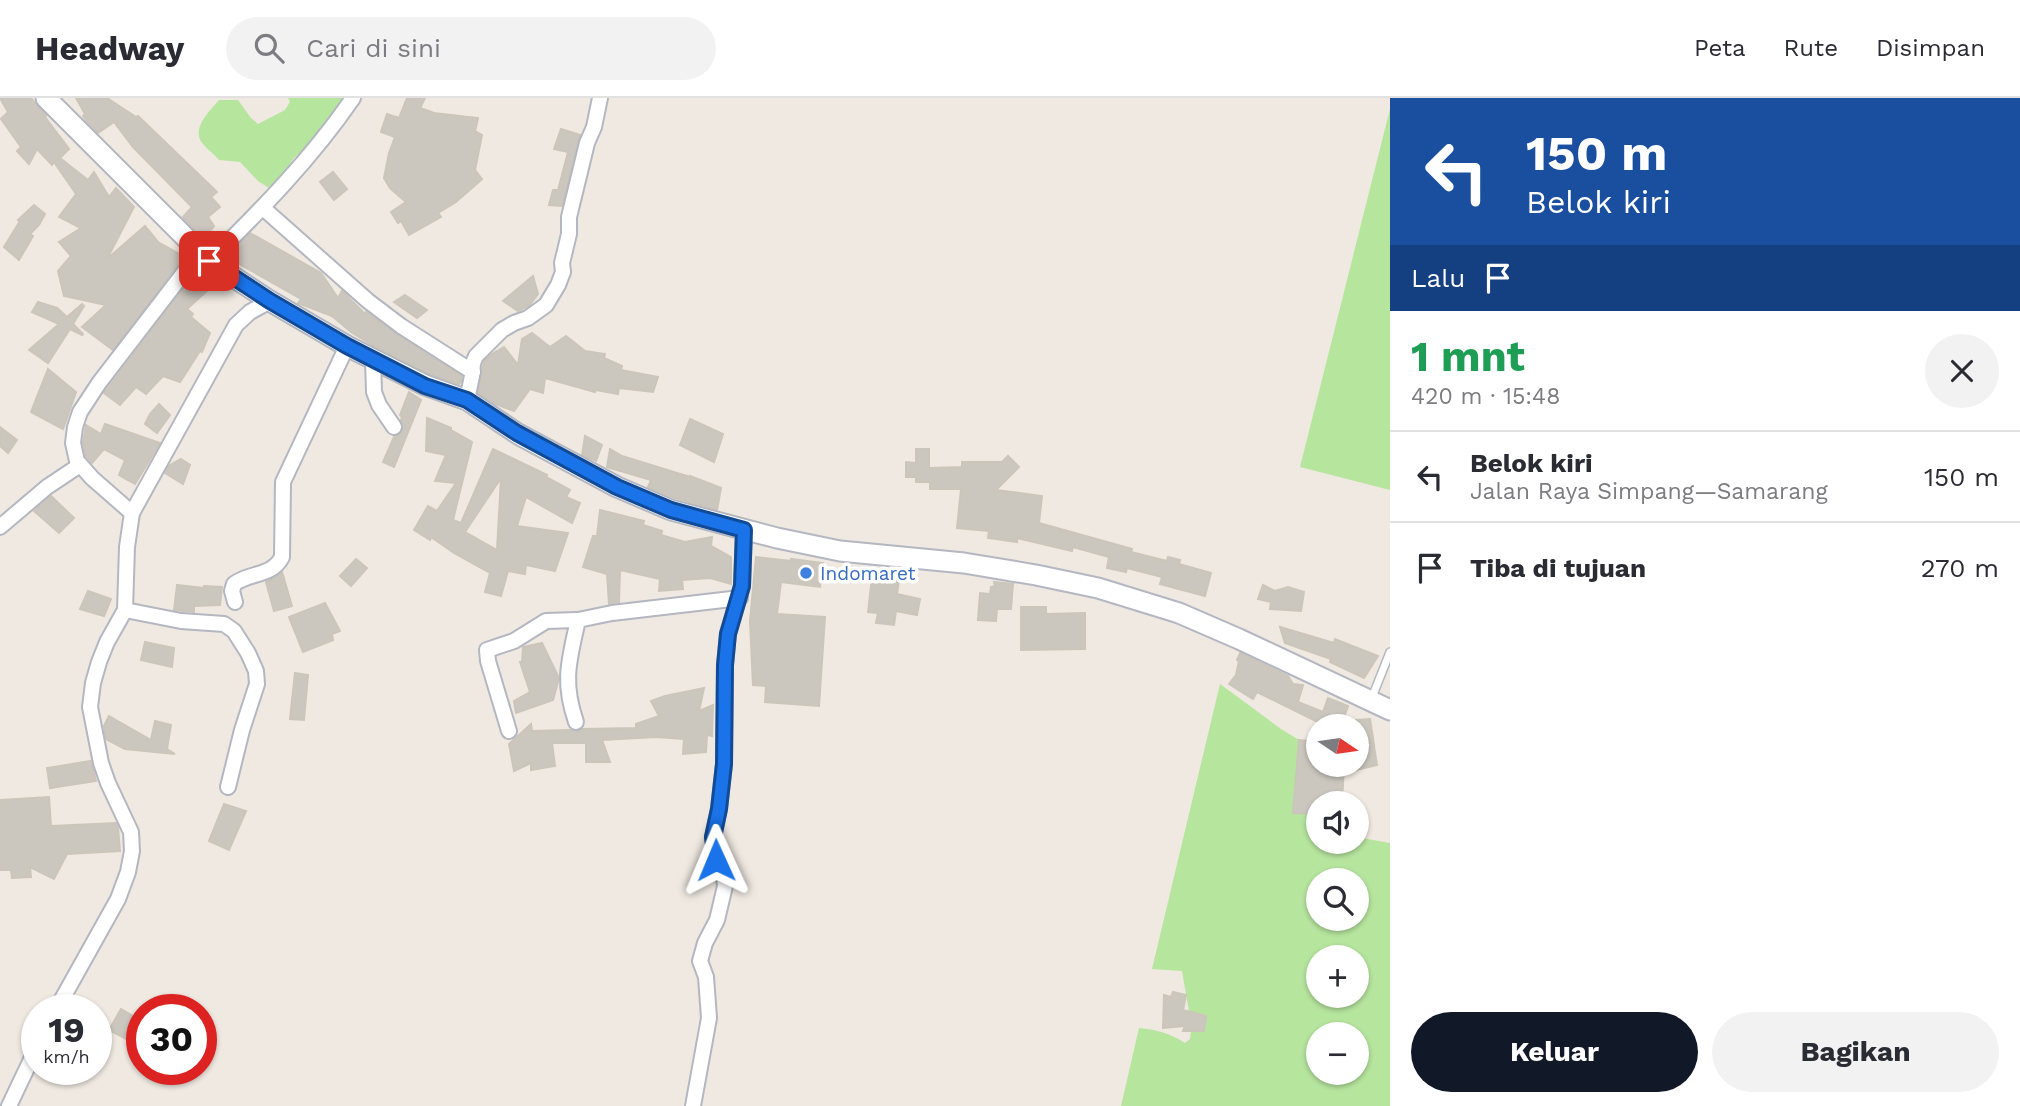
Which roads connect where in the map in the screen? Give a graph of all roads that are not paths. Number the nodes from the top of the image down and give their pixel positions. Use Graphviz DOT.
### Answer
graph roads {
  1 [pos="46,98"];
  2 [pos="353,98"];
  3 [pos="600,98"];
  4 [pos="263,208"];
  5 [pos="204,257"];
  6 [pos="270,301"];
  7 [pos="347,346"];
  8 [pos="373,359"];
  9 [pos="473,372"];
  10 [pos="467,400"];
  11 [pos="394,427"];
  12 [pos="80,465"];
  13 [pos="132,513"];
  14 [pos="0,527"];
  15 [pos="744,530"];
  16 [pos="740,598"];
  17 [pos="236,602"];
  18 [pos="125,610"];
  19 [pos="578,620"];
  20 [pos="1390,652"];
  21 [pos="1371,700"];
  22 [pos="1390,710"];
  23 [pos="576,722"];
  24 [pos="509,731"];
  25 [pos="228,787"];
  26 [pos="65,994"];
  27 [pos="21,1081"];
  28 [pos="9,1106"];
  29 [pos="693,1106"];
  1 -- 5 [label="main road"];
  2 -- 4 [label="street"];
  3 -- 9 [label="street"];
  4 -- 5 [label="street"];
  4 -- 9 [label="street"];
  5 -- 6 [label="main road"];
  5 -- 12 [label="street"];
  6 -- 7 [label="main road"];
  6 -- 13 [label="street"];
  7 -- 8 [label="main road"];
  7 -- 17 [label="street"];
  8 -- 10 [label="main road"];
  8 -- 11 [label="street"];
  9 -- 10 [label="street"];
  10 -- 15 [label="main road"];
  12 -- 13 [label="street"];
  12 -- 14 [label="street"];
  13 -- 18 [label="street"];
  15 -- 16 [label="street"];
  15 -- 21 [label="main road"];
  16 -- 19 [label="street"];
  16 -- 29 [label="street"];
  18 -- 25 [label="street"];
  18 -- 26 [label="street"];
  19 -- 23 [label="street"];
  19 -- 24 [label="street"];
  20 -- 21 [label="lane"];
  21 -- 22 [label="main road"];
  27 -- 28 [label="street"];
}
